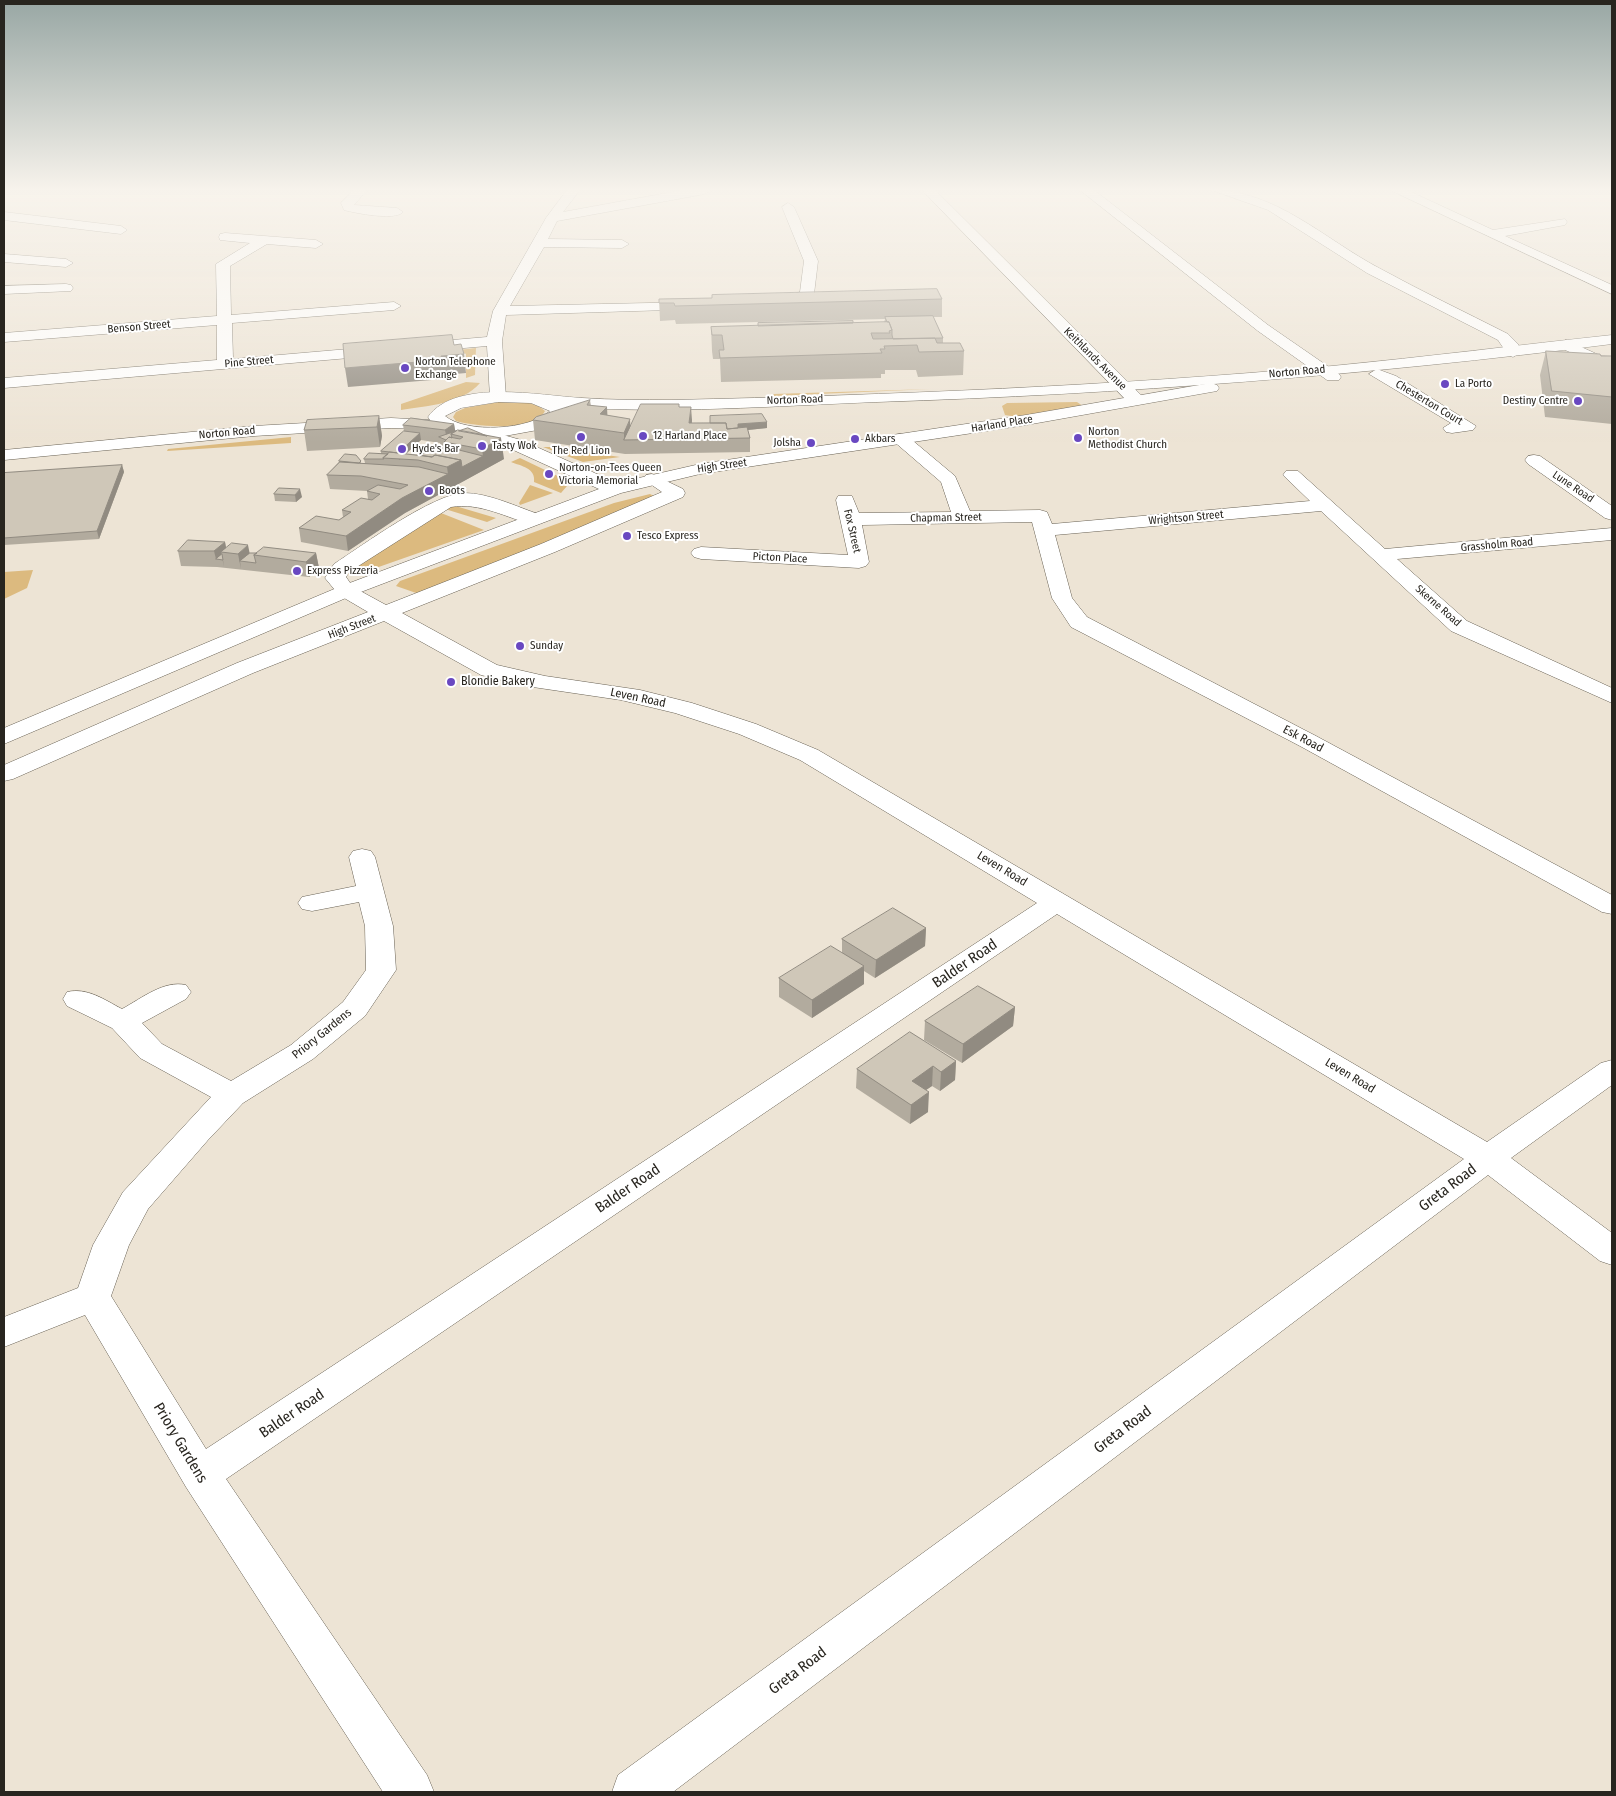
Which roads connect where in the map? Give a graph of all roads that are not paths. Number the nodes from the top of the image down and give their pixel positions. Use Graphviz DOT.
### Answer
graph roads {
  1 [pos="223,274"];
  2 [pos="522,274"];
  3 [pos="809,274"];
  4 [pos="1011,274"];
  5 [pos="1194,274"];
  6 [pos="1379,274"];
  7 [pos="1577,274"];
  8 [pos="4,290"];
  9 [pos="67,290"];
  10 [pos="1612,290"];
  11 [pos="764,305"];
  12 [pos="394,306"];
  13 [pos="706,306"];
  14 [pos="500,311"];
  15 [pos="224,320"];
  16 [pos="4,337"];
  17 [pos="1612,339"];
  18 [pos="494,341"];
  19 [pos="1566,345"];
  20 [pos="1612,350"];
  21 [pos="1513,352"];
  22 [pos="1585,354"];
  23 [pos="225,364"];
  24 [pos="1612,366"];
  25 [pos="1328,374"];
  26 [pos="1377,374"];
  27 [pos="4,383"];
  28 [pos="1211,388"];
  29 [pos="1129,393"];
  30 [pos="498,397"];
  31 [pos="546,401"];
  32 [pos="610,406"];
  33 [pos="448,407"];
  34 [pos="556,417"];
  35 [pos="450,428"];
  36 [pos="1452,428"];
  37 [pos="519,436"];
  38 [pos="900,440"];
  39 [pos="4,448"];
  40 [pos="4,455"];
  41 [pos="792,456"];
  42 [pos="1534,460"];
  43 [pos="1292,475"];
  44 [pos="652,479"];
  45 [pos="615,489"];
  46 [pos="845,500"];
  47 [pos="1326,505"];
  48 [pos="1612,514"];
  49 [pos="963,517"];
  50 [pos="534,519"];
  51 [pos="851,519"];
  52 [pos="1043,523"];
  53 [pos="1612,534"];
  54 [pos="701,553"];
  55 [pos="1381,555"];
  56 [pos="859,562"];
  57 [pos="346,591"];
  58 [pos="386,613"];
  59 [pos="1612,696"];
  60 [pos="4,737"];
  61 [pos="4,774"];
  62 [pos="362,857"];
  63 [pos="371,891"];
  64 [pos="1057,902"];
  65 [pos="312,903"];
  66 [pos="1612,906"];
  67 [pos="176,992"];
  68 [pos="78,999"];
  69 [pos="123,1021"];
  70 [pos="1612,1070"];
  71 [pos="232,1095"];
  72 [pos="1488,1158"];
  73 [pos="1612,1252"];
  74 [pos="93,1297"];
  75 [pos="4,1332"];
  76 [pos="200,1475"];
  77 [pos="410,1792"];
  78 [pos="635,1792"];
  1 -- 15 [label="street"];
  2 -- 14 [label="street"];
  3 -- 11 [label="street"];
  4 -- 29 [label="street, Keithlands Avenue"];
  5 -- 25 [label="street"];
  6 -- 21 [label="street"];
  7 -- 10 [label="street"];
  8 -- 9 [label="street"];
  12 -- 15 [label="street, Benson Street"];
  13 -- 14 [label="street"];
  14 -- 18 [label="street"];
  15 -- 16 [label="street, Benson Street"];
  15 -- 23 [label="street"];
  17 -- 19 [label="street, Norton Road"];
  18 -- 23 [label="street, Pine Street"];
  18 -- 30 [label="street"];
  19 -- 21 [label="street, Norton Road"];
  19 -- 22 [label="street"];
  20 -- 22 [label="street, Norton Road"];
  21 -- 25 [label="street, Norton Road"];
  22 -- 24 [label="street"];
  22 -- 26 [label="street, Norton Road"];
  23 -- 27 [label="street, Pine Street"];
  25 -- 26 [label="street, Norton Road"];
  25 -- 28 [label="street, Norton Road"];
  25 -- 29 [label="street, Norton Road"];
  26 -- 36 [label="street, Chesterton Court"];
  28 -- 29 [label="street, Harland Place"];
  29 -- 32 [label="street, Norton Road"];
  29 -- 38 [label="street, Harland Place"];
  30 -- 31 [label="street, Norton Road"];
  30 -- 33 [label="street, Norton Road"];
  31 -- 32 [label="street, Norton Road"];
  31 -- 34 [label="street"];
  32 -- 34 [label="street, Norton Road"];
  33 -- 35 [label="street"];
  33 -- 39 [label="street, Norton Road"];
  34 -- 37 [label="street, Norton Road"];
  35 -- 37 [label="street, Norton Road"];
  35 -- 40 [label="street, Norton Road"];
  37 -- 45 [label="street, Norton Road"];
  38 -- 41 [label="street, Harland Place"];
  38 -- 49 [label="street"];
  41 -- 44 [label="street, High Street"];
  42 -- 48 [label="street, Lune Road"];
  43 -- 47 [label="street, Skerne Road"];
  44 -- 45 [label="street, High Street"];
  44 -- 58 [label="street, High Street"];
  45 -- 50 [label="street, High Street"];
  46 -- 51 [label="street, Fox Street"];
  47 -- 52 [label="street, Wrightson Street"];
  47 -- 55 [label="street, Skerne Road"];
  49 -- 51 [label="street, Chapman Street"];
  49 -- 52 [label="street, Chapman Street"];
  50 -- 57 [label="street, High Street"];
  50 -- 57 [label="street"];
  51 -- 56 [label="street, Fox Street"];
  52 -- 66 [label="street, Esk Road"];
  53 -- 55 [label="street, Grassholm Road"];
  54 -- 56 [label="street, Picton Place"];
  55 -- 59 [label="street, Skerne Road"];
  57 -- 58 [label="street, Leven Road"];
  57 -- 60 [label="street, High Street"];
  58 -- 61 [label="street, High Street"];
  58 -- 64 [label="street, Leven Road"];
  62 -- 63 [label="street, Priory Gardens"];
  63 -- 65 [label="street"];
  63 -- 71 [label="street, Priory Gardens"];
  64 -- 72 [label="street, Leven Road"];
  64 -- 76 [label="street, Balder Road"];
  67 -- 69 [label="street"];
  68 -- 69 [label="street"];
  69 -- 71 [label="street"];
  70 -- 72 [label="street, Greta Road"];
  71 -- 74 [label="street, Priory Gardens"];
  72 -- 73 [label="street, Leven Road"];
  72 -- 78 [label="street, Greta Road"];
  74 -- 75 [label="street"];
  74 -- 76 [label="street, Priory Gardens"];
  76 -- 77 [label="street, Priory Gardens"];
}
